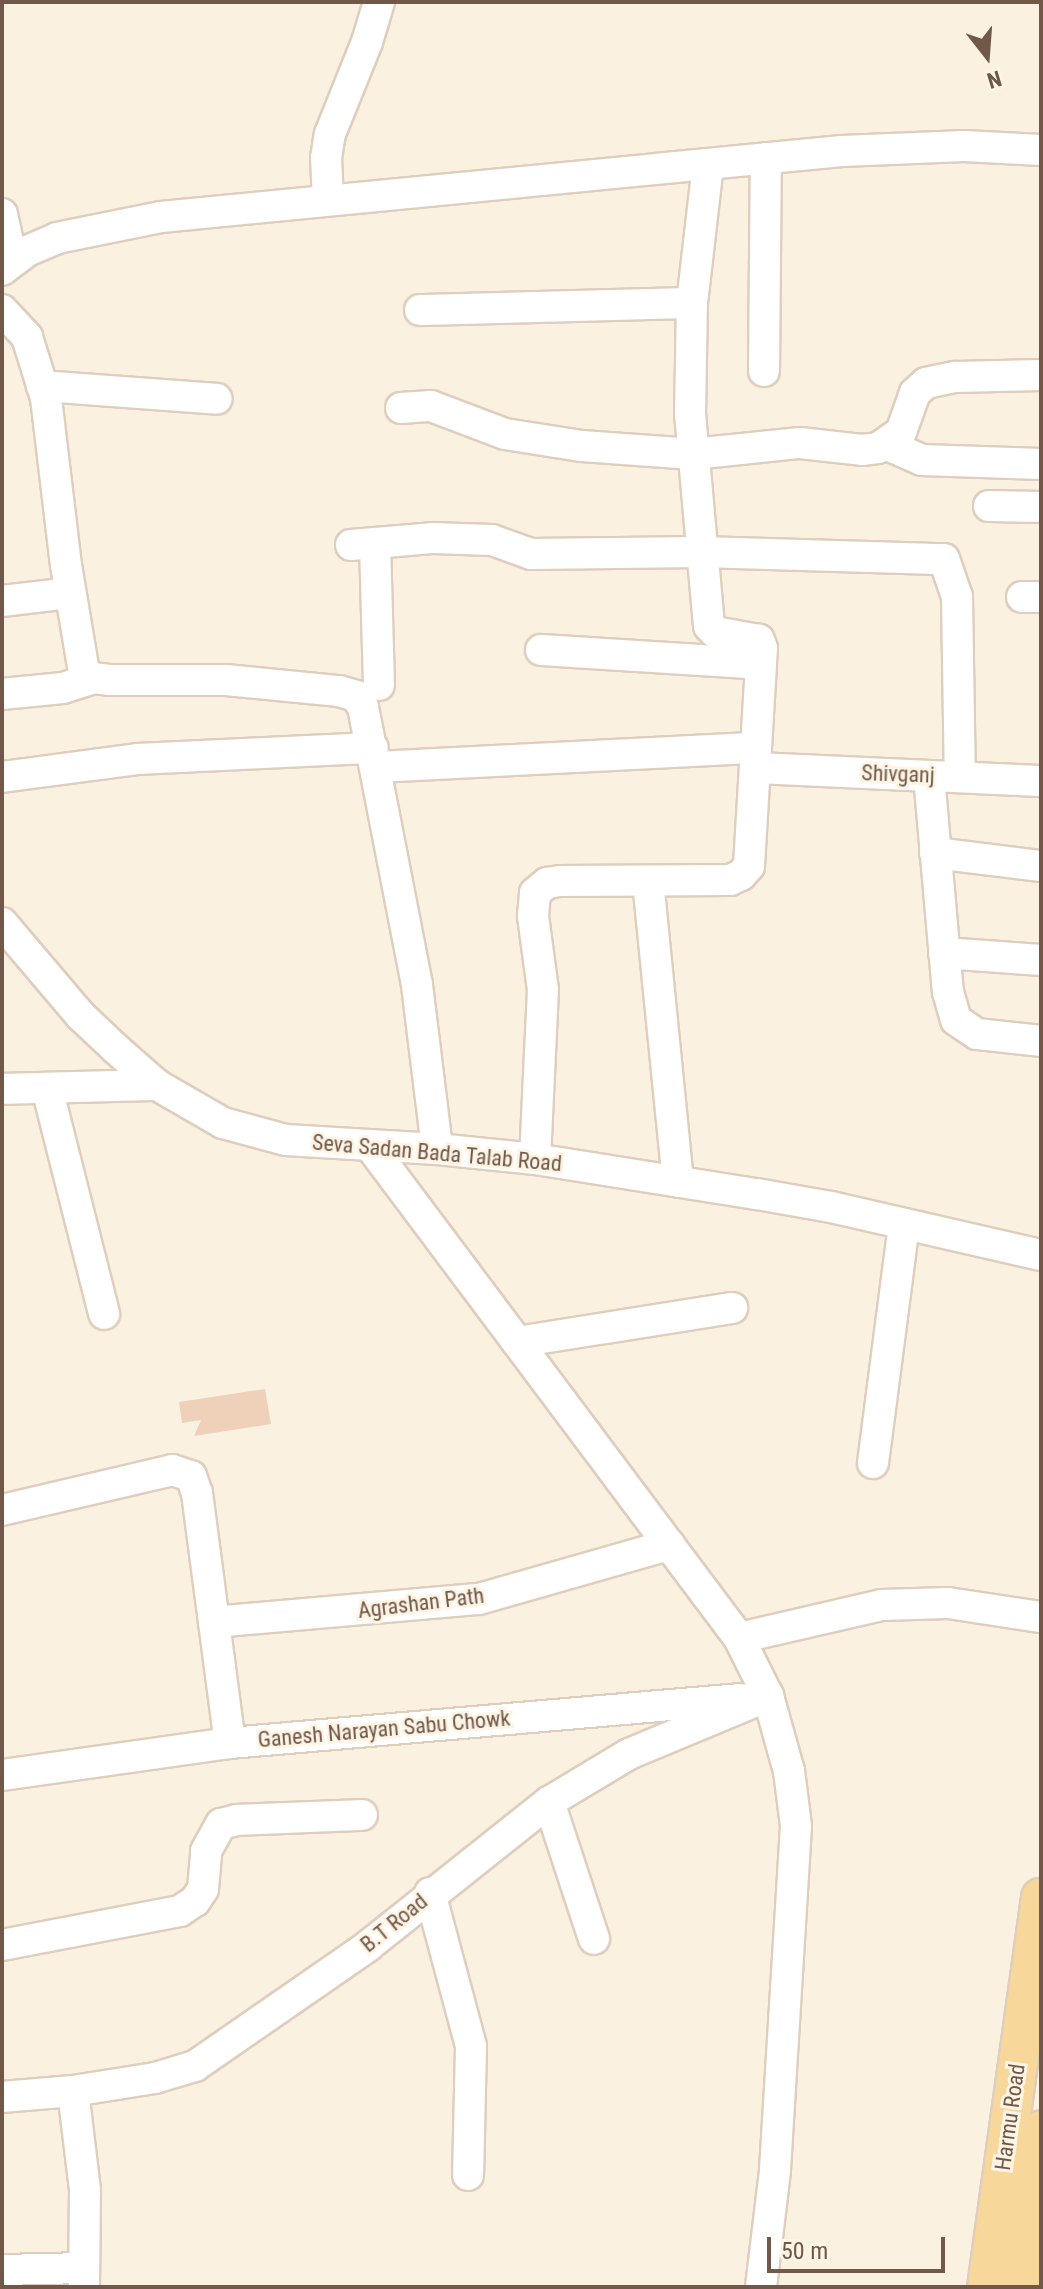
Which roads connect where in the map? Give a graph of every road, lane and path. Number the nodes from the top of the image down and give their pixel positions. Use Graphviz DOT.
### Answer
graph roads {
  1 [pos="379,2"];
  2 [pos="1041,150"];
  3 [pos="766,158"];
  4 [pos="708,164"];
  5 [pos="328,200"];
  6 [pos="2,214"];
  7 [pos="7,265"];
  8 [pos="692,303"];
  9 [pos="2,310"];
  10 [pos="420,310"];
  11 [pos="764,371"];
  12 [pos="1041,375"];
  13 [pos="42,386"];
  14 [pos="217,399"];
  15 [pos="401,408"];
  16 [pos="885,444"];
  17 [pos="693,454"];
  18 [pos="1041,464"];
  19 [pos="989,506"];
  20 [pos="1041,507"];
  21 [pos="701,552"];
  22 [pos="70,593"];
  23 [pos="2,601"];
  24 [pos="541,650"];
  25 [pos="761,664"];
  26 [pos="93,678"];
  27 [pos="379,685"];
  28 [pos="2,694"];
  29 [pos="375,757"];
  30 [pos="755,758"];
  31 [pos="929,776"];
  32 [pos="2,777"];
  33 [pos="960,777"];
  34 [pos="1041,781"];
  35 [pos="935,853"];
  36 [pos="1041,866"];
  37 [pos="648,881"];
  38 [pos="2,923"];
  39 [pos="944,953"];
  40 [pos="1041,960"];
  41 [pos="1041,1041"];
  42 [pos="157,1085"];
  43 [pos="47,1088"];
  44 [pos="2,1089"];
  45 [pos="371,1147"];
  46 [pos="437,1149"];
  47 [pos="535,1159"];
  48 [pos="678,1182"];
  49 [pos="904,1225"];
  50 [pos="1041,1255"];
  51 [pos="732,1308"];
  52 [pos="104,1314"];
  53 [pos="517,1342"];
  54 [pos="873,1463"];
  55 [pos="2,1510"];
  56 [pos="669,1545"];
  57 [pos="1041,1617"];
  58 [pos="214,1622"];
  59 [pos="739,1638"];
  60 [pos="768,1696"];
  61 [pos="230,1743"];
  62 [pos="2,1775"];
  63 [pos="549,1802"];
  64 [pos="362,1815"];
  65 [pos="430,1893"];
  66 [pos="1041,1898"];
  67 [pos="594,1939"];
  68 [pos="2,1945"];
  69 [pos="73,2091"];
  70 [pos="2,2097"];
  71 [pos="1041,2130"];
  72 [pos="468,2175"];
  73 [pos="2,2270"];
  74 [pos="1029,2271"];
  75 [pos="84,2277"];
  76 [pos="761,2287"];
  77 [pos="987,2287"];
  1 -- 5 [label="street"];
  2 -- 3 [label="street"];
  3 -- 4 [label="street"];
  3 -- 11 [label="street"];
  4 -- 5 [label="street"];
  4 -- 8 [label="street"];
  5 -- 7 [label="street"];
  6 -- 7 [label="street"];
  8 -- 10 [label="street"];
  8 -- 17 [label="street"];
  9 -- 13 [label="street"];
  12 -- 16 [label="street"];
  13 -- 14 [label="street"];
  13 -- 22 [label="street"];
  15 -- 17 [label="street"];
  16 -- 17 [label="street"];
  16 -- 18 [label="street"];
  17 -- 21 [label="street"];
  19 -- 20 [label="street"];
  21 -- 25 [label="street"];
  21 -- 27 [label="street"];
  21 -- 33 [label="street"];
  22 -- 23 [label="street"];
  22 -- 26 [label="street"];
  24 -- 25 [label="street"];
  25 -- 30 [label="street"];
  26 -- 28 [label="street"];
  26 -- 29 [label="street"];
  29 -- 30 [label="street, Shivganj"];
  29 -- 32 [label="street, Shivganj"];
  29 -- 46 [label="street"];
  30 -- 31 [label="street, Shivganj"];
  30 -- 37 [label="street"];
  31 -- 33 [label="street, Shivganj"];
  31 -- 35 [label="street"];
  33 -- 34 [label="street, Shivganj"];
  35 -- 36 [label="street"];
  35 -- 39 [label="street"];
  37 -- 47 [label="street"];
  37 -- 48 [label="street"];
  38 -- 42 [label="street, Seva Sadan Bada Talab Road"];
  39 -- 40 [label="street"];
  39 -- 41 [label="street"];
  42 -- 43 [label="street"];
  42 -- 45 [label="street, Seva Sadan Bada Talab Road"];
  43 -- 44 [label="street"];
  43 -- 52 [label="street"];
  45 -- 46 [label="street, Seva Sadan Bada Talab Road"];
  45 -- 53 [label="street"];
  46 -- 47 [label="street, Seva Sadan Bada Talab Road"];
  47 -- 48 [label="street, Seva Sadan Bada Talab Road"];
  48 -- 49 [label="street, Seva Sadan Bada Talab Road"];
  49 -- 50 [label="street, Seva Sadan Bada Talab Road"];
  49 -- 54 [label="street"];
  51 -- 53 [label="street"];
  53 -- 56 [label="street"];
  55 -- 58 [label="street"];
  56 -- 58 [label="street, Agrashan Path"];
  56 -- 59 [label="street"];
  57 -- 59 [label="street"];
  58 -- 61 [label="street"];
  59 -- 60 [label="street"];
  60 -- 61 [label="street, Ganesh Narayan Sabu Chowk"];
  60 -- 63 [label="street, B.T Road"];
  60 -- 76 [label="street"];
  61 -- 62 [label="street, Ganesh Narayan Sabu Chowk"];
  63 -- 65 [label="street, B.T Road"];
  63 -- 67 [label="street"];
  64 -- 68 [label="street"];
  65 -- 69 [label="street, B.T Road"];
  65 -- 72 [label="street"];
  66 -- 77 [label="main road, Harmu Road"];
  69 -- 70 [label="street, B.T Road"];
  69 -- 75 [label="street"];
  71 -- 74 [label="main road, Harmu Road"];
  73 -- 75 [label="street"];
}
